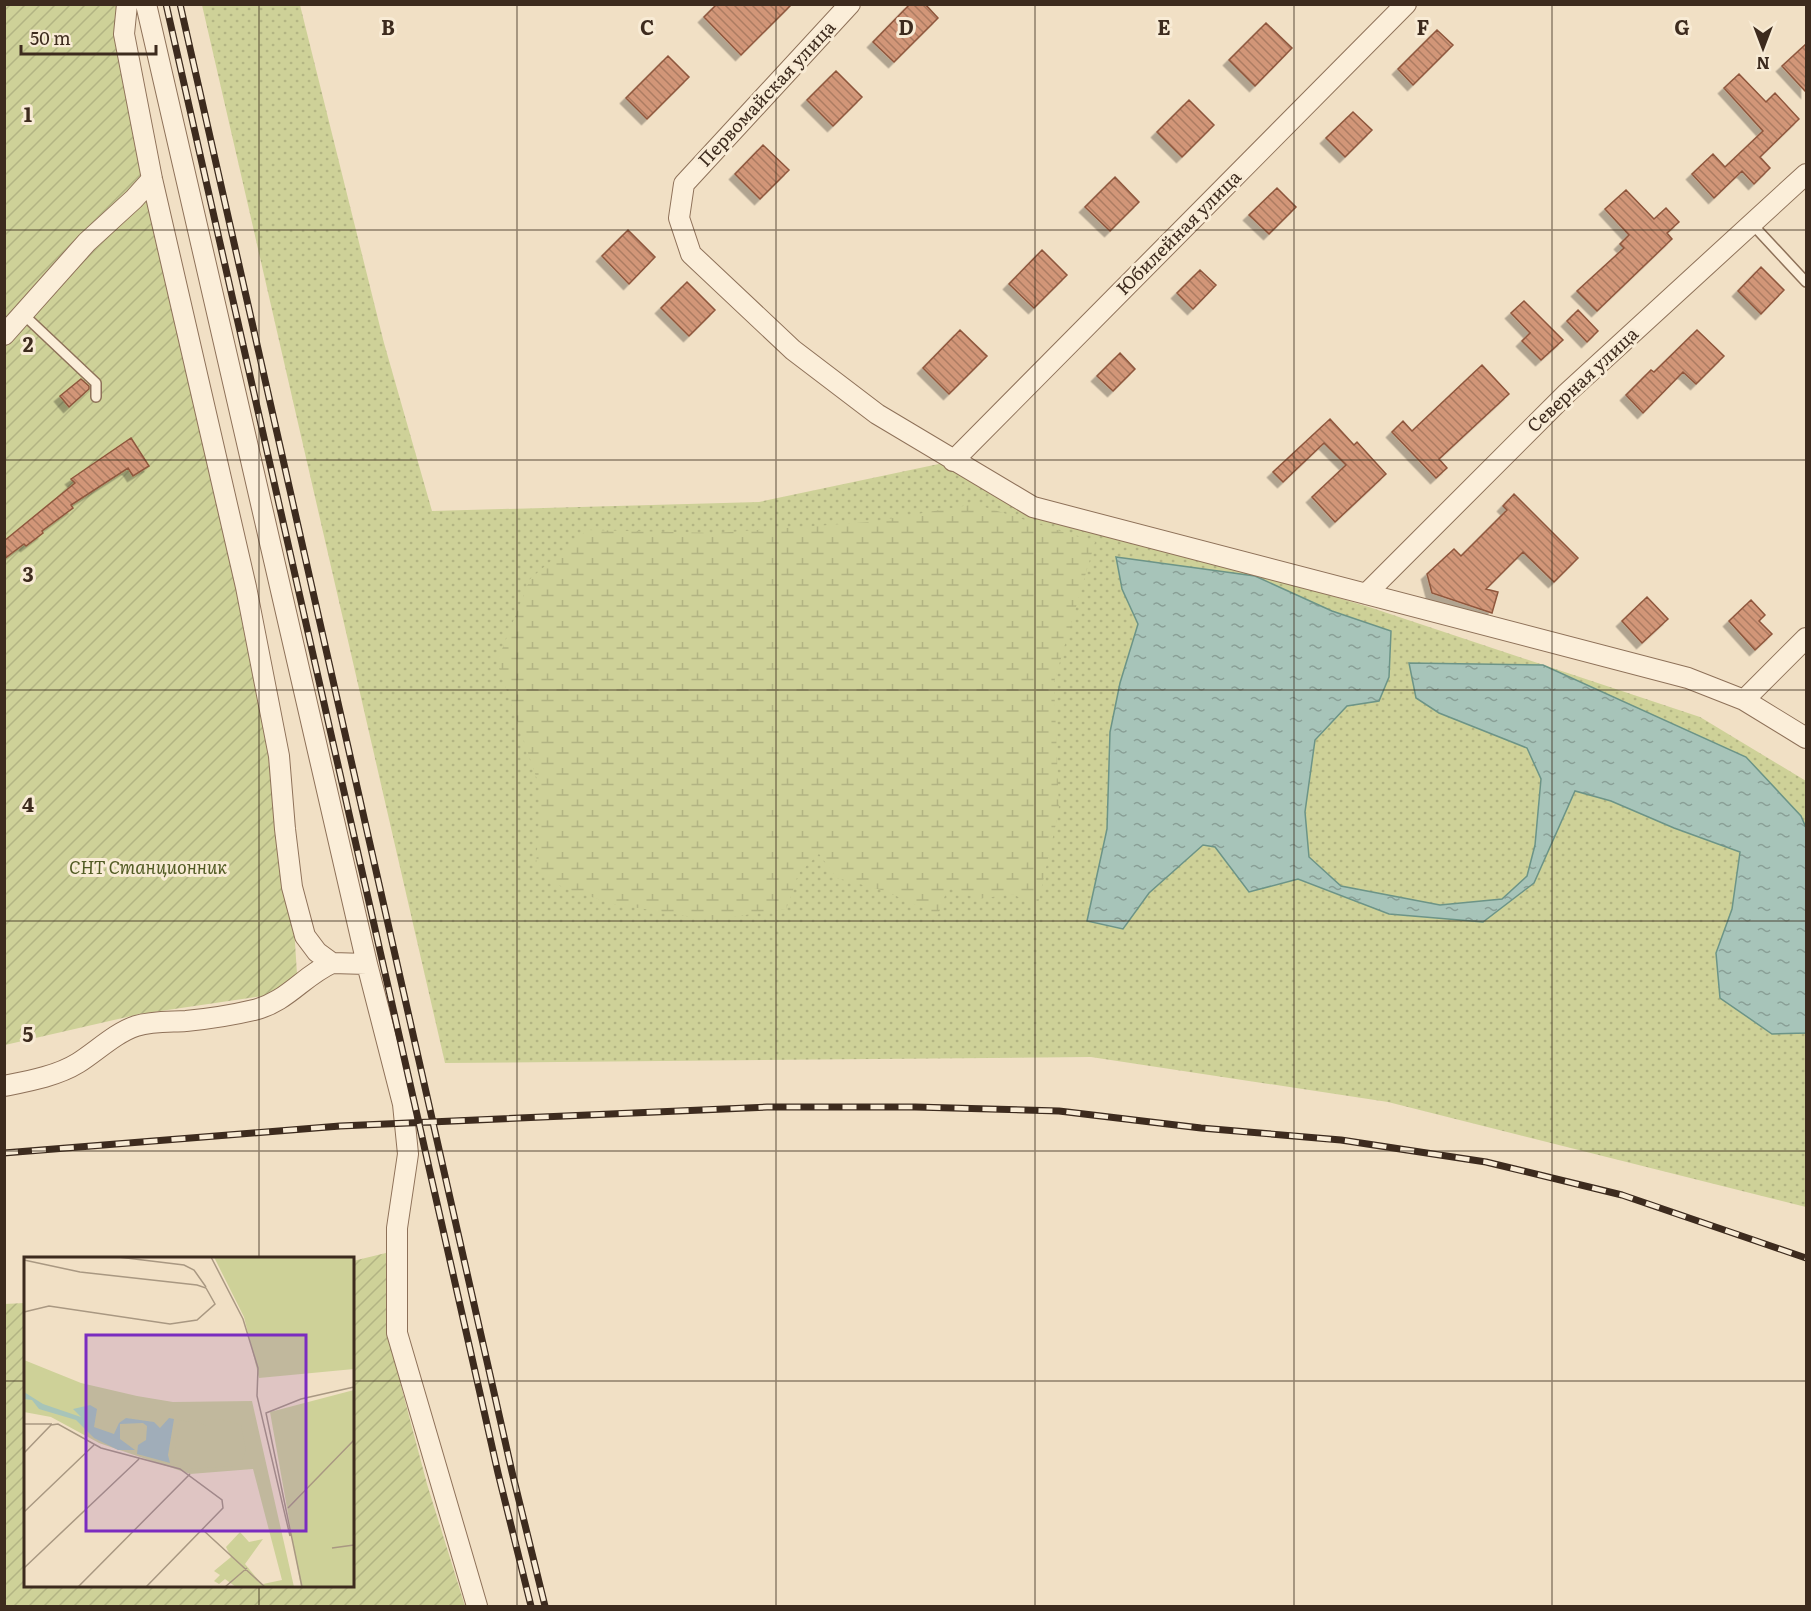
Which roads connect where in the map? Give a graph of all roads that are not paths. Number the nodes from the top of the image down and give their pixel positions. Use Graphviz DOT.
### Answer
graph roads {
  1 [pos="127,4"];
  2 [pos="147,4"];
  3 [pos="1406,4"];
  4 [pos="849,5"];
  5 [pos="1806,174"];
  6 [pos="152,179"];
  7 [pos="1753,225"];
  8 [pos="1806,282"];
  9 [pos="24,315"];
  10 [pos="4,335"];
  11 [pos="96,397"];
  12 [pos="953,461"];
  13 [pos="1366,594"];
  14 [pos="1806,638"];
  15 [pos="1744,700"];
  16 [pos="1806,738"];
  17 [pos="332,963"];
  18 [pos="367,964"];
  19 [pos="4,1086"];
  20 [pos="477,1606"];
  1 -- 6 [label="street"];
  2 -- 18 [label="street"];
  3 -- 12 [label="street, Юбилейная улица"];
  4 -- 12 [label="street, Первомайская улица"];
  5 -- 7 [label="street, Северная улица"];
  6 -- 9 [label="street"];
  6 -- 17 [label="street"];
  7 -- 8 [label="lane"];
  7 -- 13 [label="street, Северная улица"];
  9 -- 10 [label="street"];
  9 -- 11 [label="lane"];
  12 -- 13 [label="street"];
  13 -- 15 [label="street"];
  14 -- 15 [label="street"];
  15 -- 16 [label="street"];
  17 -- 18 [label="street"];
  17 -- 19 [label="street"];
  18 -- 20 [label="street"];
}
